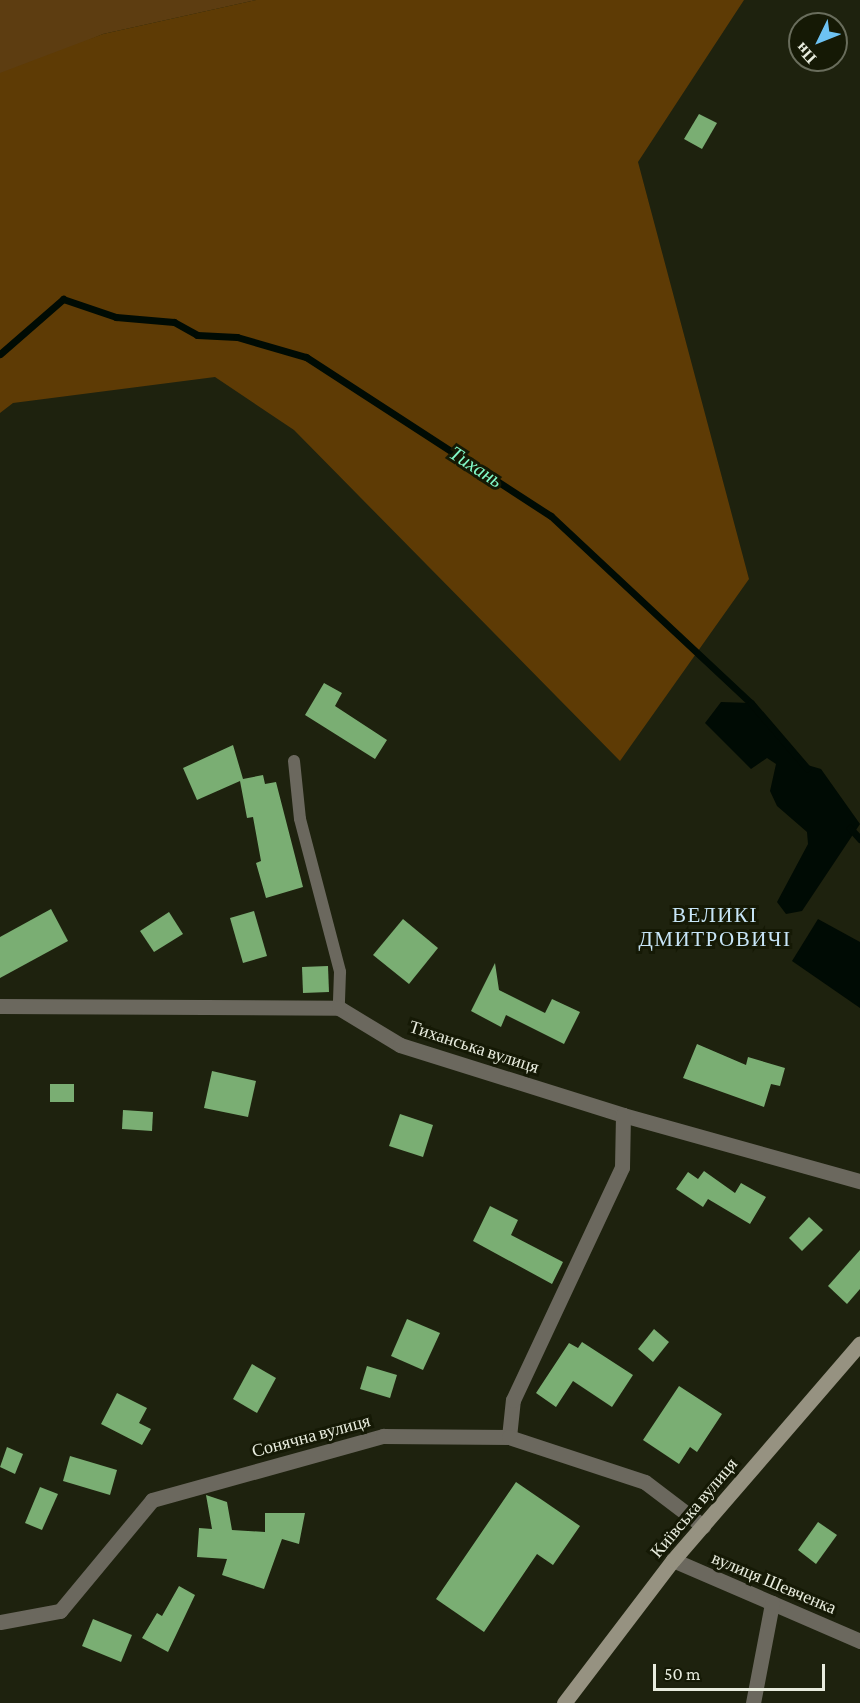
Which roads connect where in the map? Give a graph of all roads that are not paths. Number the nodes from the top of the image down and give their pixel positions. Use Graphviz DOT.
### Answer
graph roads {
  1 [pos="294,761"];
  2 [pos="0,1006"];
  3 [pos="339,1008"];
  4 [pos="623,1115"];
  5 [pos="860,1181"];
  6 [pos="860,1343"];
  7 [pos="509,1437"];
  8 [pos="703,1526"];
  9 [pos="674,1560"];
  10 [pos="772,1603"];
  11 [pos="0,1622"];
  12 [pos="860,1641"];
  13 [pos="564,1703"];
  14 [pos="753,1703"];
  1 -- 3 [label="lane"];
  2 -- 3 [label="street"];
  3 -- 4 [label="street, Тиханська вулиця"];
  4 -- 5 [label="street, Тиханська вулиця"];
  4 -- 7 [label="street"];
  6 -- 8 [label="main road, Київська вулиця"];
  7 -- 8 [label="street, Сонячна вулиця"];
  7 -- 11 [label="street, Сонячна вулиця"];
  8 -- 9 [label="main road, Київська вулиця"];
  9 -- 10 [label="street, вулиця Шевченка"];
  9 -- 13 [label="main road, Київська вулиця"];
  10 -- 12 [label="street, вулиця Шевченка"];
  10 -- 14 [label="street"];
}
